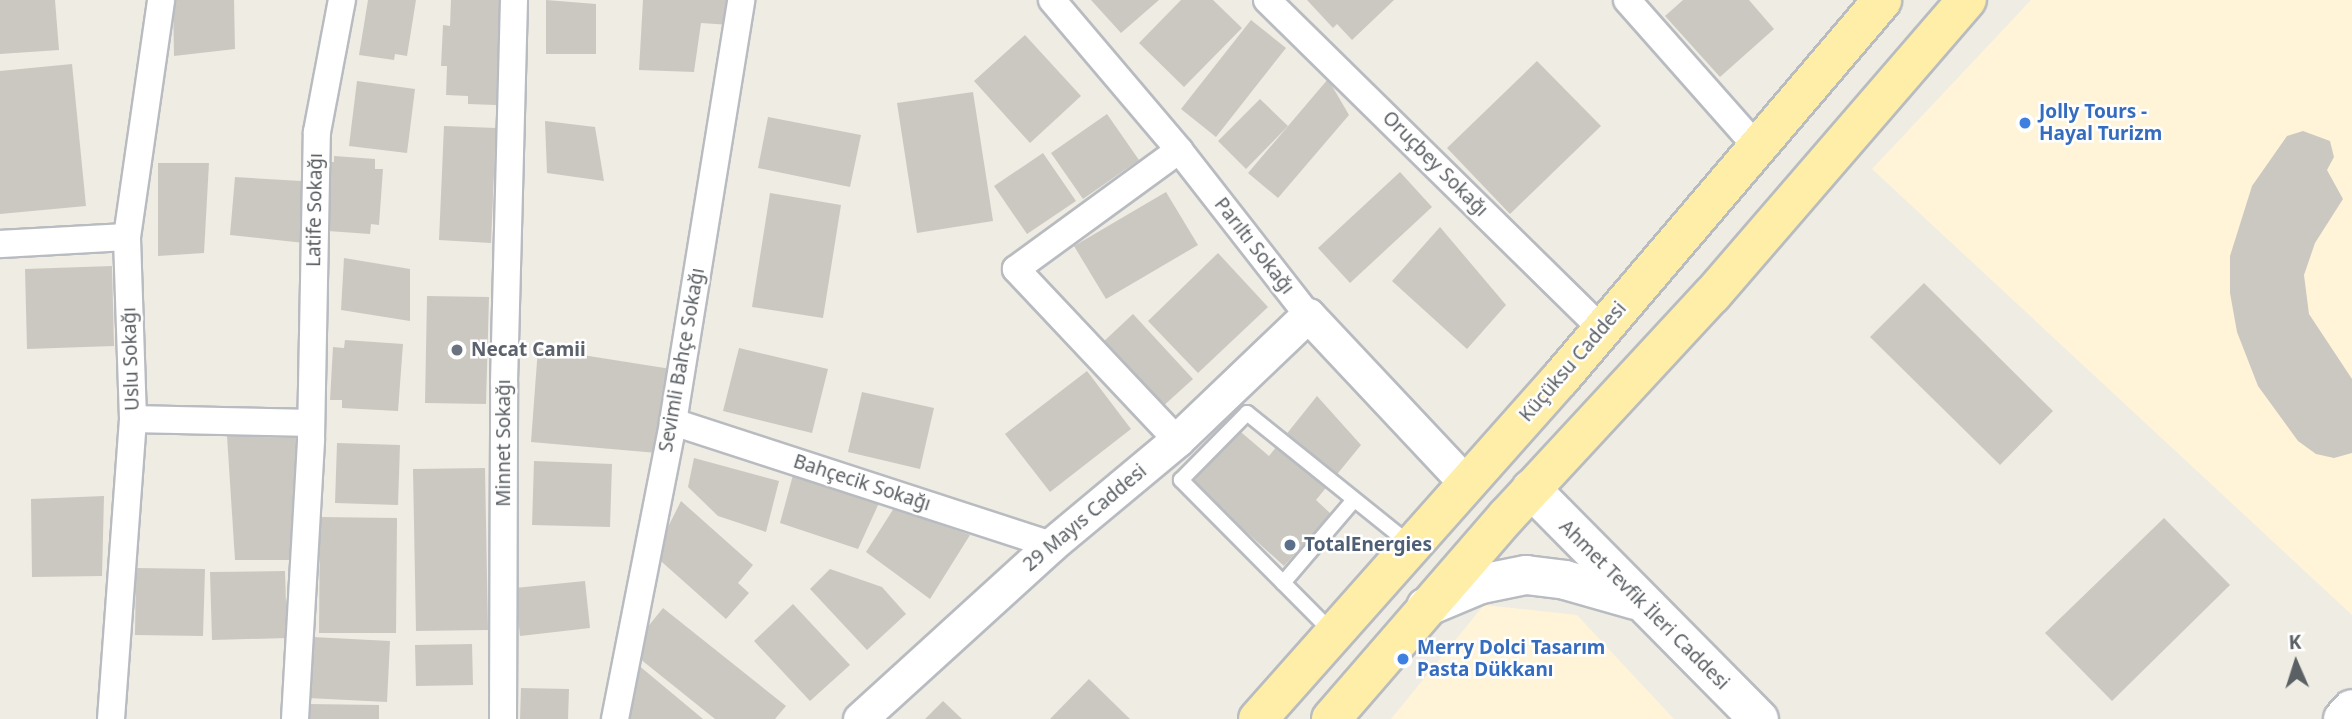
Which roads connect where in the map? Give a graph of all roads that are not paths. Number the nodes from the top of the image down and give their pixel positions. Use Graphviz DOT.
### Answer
graph roads {
  1 [pos="161,0"];
  2 [pos="342,0"];
  3 [pos="514,0"];
  4 [pos="741,0"];
  5 [pos="1052,0"];
  6 [pos="1267,0"];
  7 [pos="1627,0"];
  8 [pos="1882,0"];
  9 [pos="1967,0"];
  10 [pos="1757,147"];
  11 [pos="1179,150"];
  12 [pos="127,237"];
  13 [pos="0,244"];
  14 [pos="1308,315"];
  15 [pos="1602,329"];
  16 [pos="1560,379"];
  17 [pos="133,419"];
  18 [pos="673,422"];
  19 [pos="311,423"];
  20 [pos="1177,440"];
  21 [pos="1466,483"];
  22 [pos="1531,489"];
  23 [pos="1354,500"];
  24 [pos="1051,545"];
  25 [pos="1411,546"];
  26 [pos="1283,583"];
  27 [pos="1640,601"];
  28 [pos="1426,607"];
  29 [pos="1334,634"];
  30 [pos="2352,709"];
  31 [pos="111,719"];
  32 [pos="295,719"];
  33 [pos="503,719"];
  34 [pos="615,719"];
  35 [pos="860,719"];
  36 [pos="1258,719"];
  37 [pos="1332,719"];
  38 [pos="1759,719"];
  39 [pos="2343,719"];
  1 -- 12 [label="street, Uslu Sokağı"];
  2 -- 19 [label="street, Latife Sokağı"];
  3 -- 33 [label="street, Minnet Sokağı"];
  4 -- 18 [label="street, Sevimli Bahçe Sokağı"];
  5 -- 11 [label="street, Parıltı Sokağı"];
  6 -- 15 [label="street, Oruçbey Sokağı"];
  7 -- 10 [label="street"];
  8 -- 10 [label="main road, Küçüksu Caddesi"];
  9 -- 22 [label="main road"];
  10 -- 15 [label="main road, Küçüksu Caddesi"];
  11 -- 14 [label="street, Parıltı Sokağı"];
  11 -- 20 [label="street"];
  12 -- 13 [label="street"];
  12 -- 17 [label="street, Uslu Sokağı"];
  14 -- 20 [label="street, 29 Mayıs Caddesi"];
  14 -- 21 [label="street, Parıltı Sokağı"];
  15 -- 16 [label="main road, Küçüksu Caddesi"];
  16 -- 21 [label="main road, Küçüksu Caddesi"];
  16 -- 22 [label="main road"];
  17 -- 19 [label="street"];
  17 -- 31 [label="street, Uslu Sokağı"];
  18 -- 24 [label="street, Bahçecik Sokağı"];
  18 -- 34 [label="street, Sevimli Bahçe Sokağı"];
  19 -- 32 [label="street, Latife Sokağı"];
  20 -- 24 [label="street, 29 Mayıs Caddesi"];
  21 -- 25 [label="main road, Küçüksu Caddesi"];
  21 -- 28 [label="main road"];
  22 -- 27 [label="main road, Ahmet Tevfik İleri Caddesi"];
  22 -- 28 [label="main road"];
  23 -- 25 [label="lane"];
  23 -- 26 [label="lane"];
  23 -- 26 [label="lane"];
  24 -- 35 [label="street, 29 Mayıs Caddesi"];
  25 -- 29 [label="main road, Küçüksu Caddesi"];
  26 -- 29 [label="lane"];
  27 -- 28 [label="main road"];
  27 -- 38 [label="main road, Ahmet Tevfik İleri Caddesi"];
  28 -- 37 [label="main road"];
  29 -- 36 [label="main road, Küçüksu Caddesi"];
  30 -- 39 [label="main road"];
}
